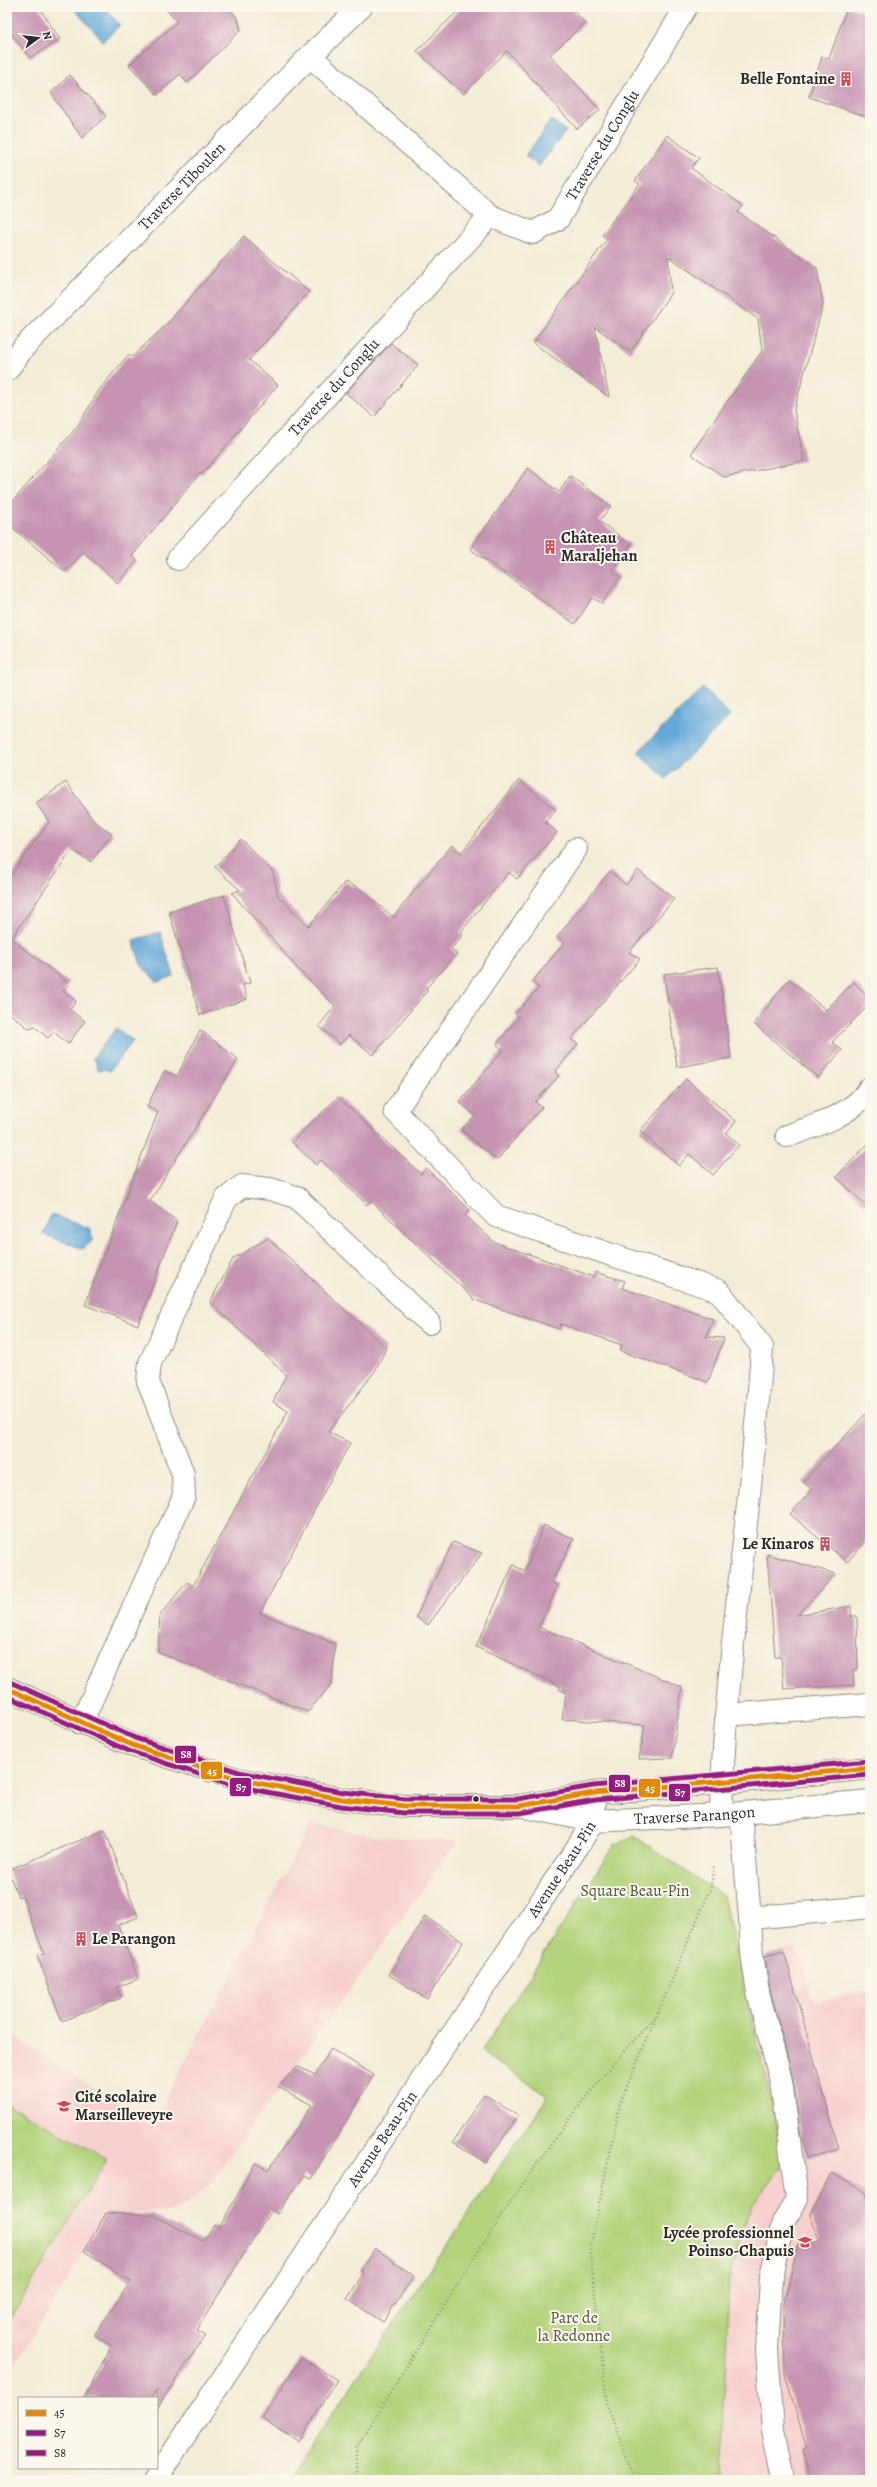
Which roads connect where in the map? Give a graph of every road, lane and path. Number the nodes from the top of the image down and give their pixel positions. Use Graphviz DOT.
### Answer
graph roads {
  1 [pos="361,7"];
  2 [pos="686,7"];
  3 [pos="310,56"];
  4 [pos="490,216"];
  5 [pos="7,370"];
  6 [pos="178,559"];
  7 [pos="576,849"];
  8 [pos="868,1096"];
  9 [pos="787,1136"];
  10 [pos="429,1323"];
  11 [pos="7,1688"];
  12 [pos="870,1704"];
  13 [pos="726,1715"];
  14 [pos="82,1723"];
  15 [pos="870,1768"];
  16 [pos="722,1783"];
  17 [pos="594,1792"];
  18 [pos="870,1801"];
  19 [pos="519,1806"];
  20 [pos="731,1814"];
  21 [pos="593,1821"];
  22 [pos="710,1887"];
  23 [pos="870,1907"];
  24 [pos="750,1918"];
  25 [pos="657,2014"];
  26 [pos="155,2480"];
  27 [pos="356,2480"];
  28 [pos="635,2480"];
  29 [pos="783,2480"];
  1 -- 3 [label="street, Traverse Tiboulen"];
  2 -- 4 [label="street, Traverse du Conglu"];
  3 -- 4 [label="street, Traverse du Conglu"];
  3 -- 5 [label="street, Traverse Tiboulen"];
  4 -- 6 [label="street, Traverse du Conglu"];
  7 -- 13 [label="street"];
  8 -- 9 [label="street"];
  10 -- 14 [label="street"];
  11 -- 14 [label="street, Traverse Parangon"];
  12 -- 13 [label="street"];
  13 -- 16 [label="street"];
  14 -- 19 [label="street, Traverse Parangon"];
  15 -- 16 [label="street, Traverse Parangon"];
  16 -- 17 [label="street, Traverse Parangon"];
  16 -- 20 [label="street"];
  17 -- 19 [label="street, Traverse Parangon"];
  17 -- 21 [label="street, Avenue Beau-Pin"];
  18 -- 20 [label="street, Traverse Parangon"];
  19 -- 21 [label="street, Traverse Parangon"];
  20 -- 21 [label="street, Traverse Parangon"];
  20 -- 24 [label="street"];
  21 -- 26 [label="street, Avenue Beau-Pin"];
  22 -- 25 [label="path"];
  23 -- 24 [label="street"];
  24 -- 29 [label="street"];
  25 -- 27 [label="path"];
  25 -- 28 [label="path"];
}
